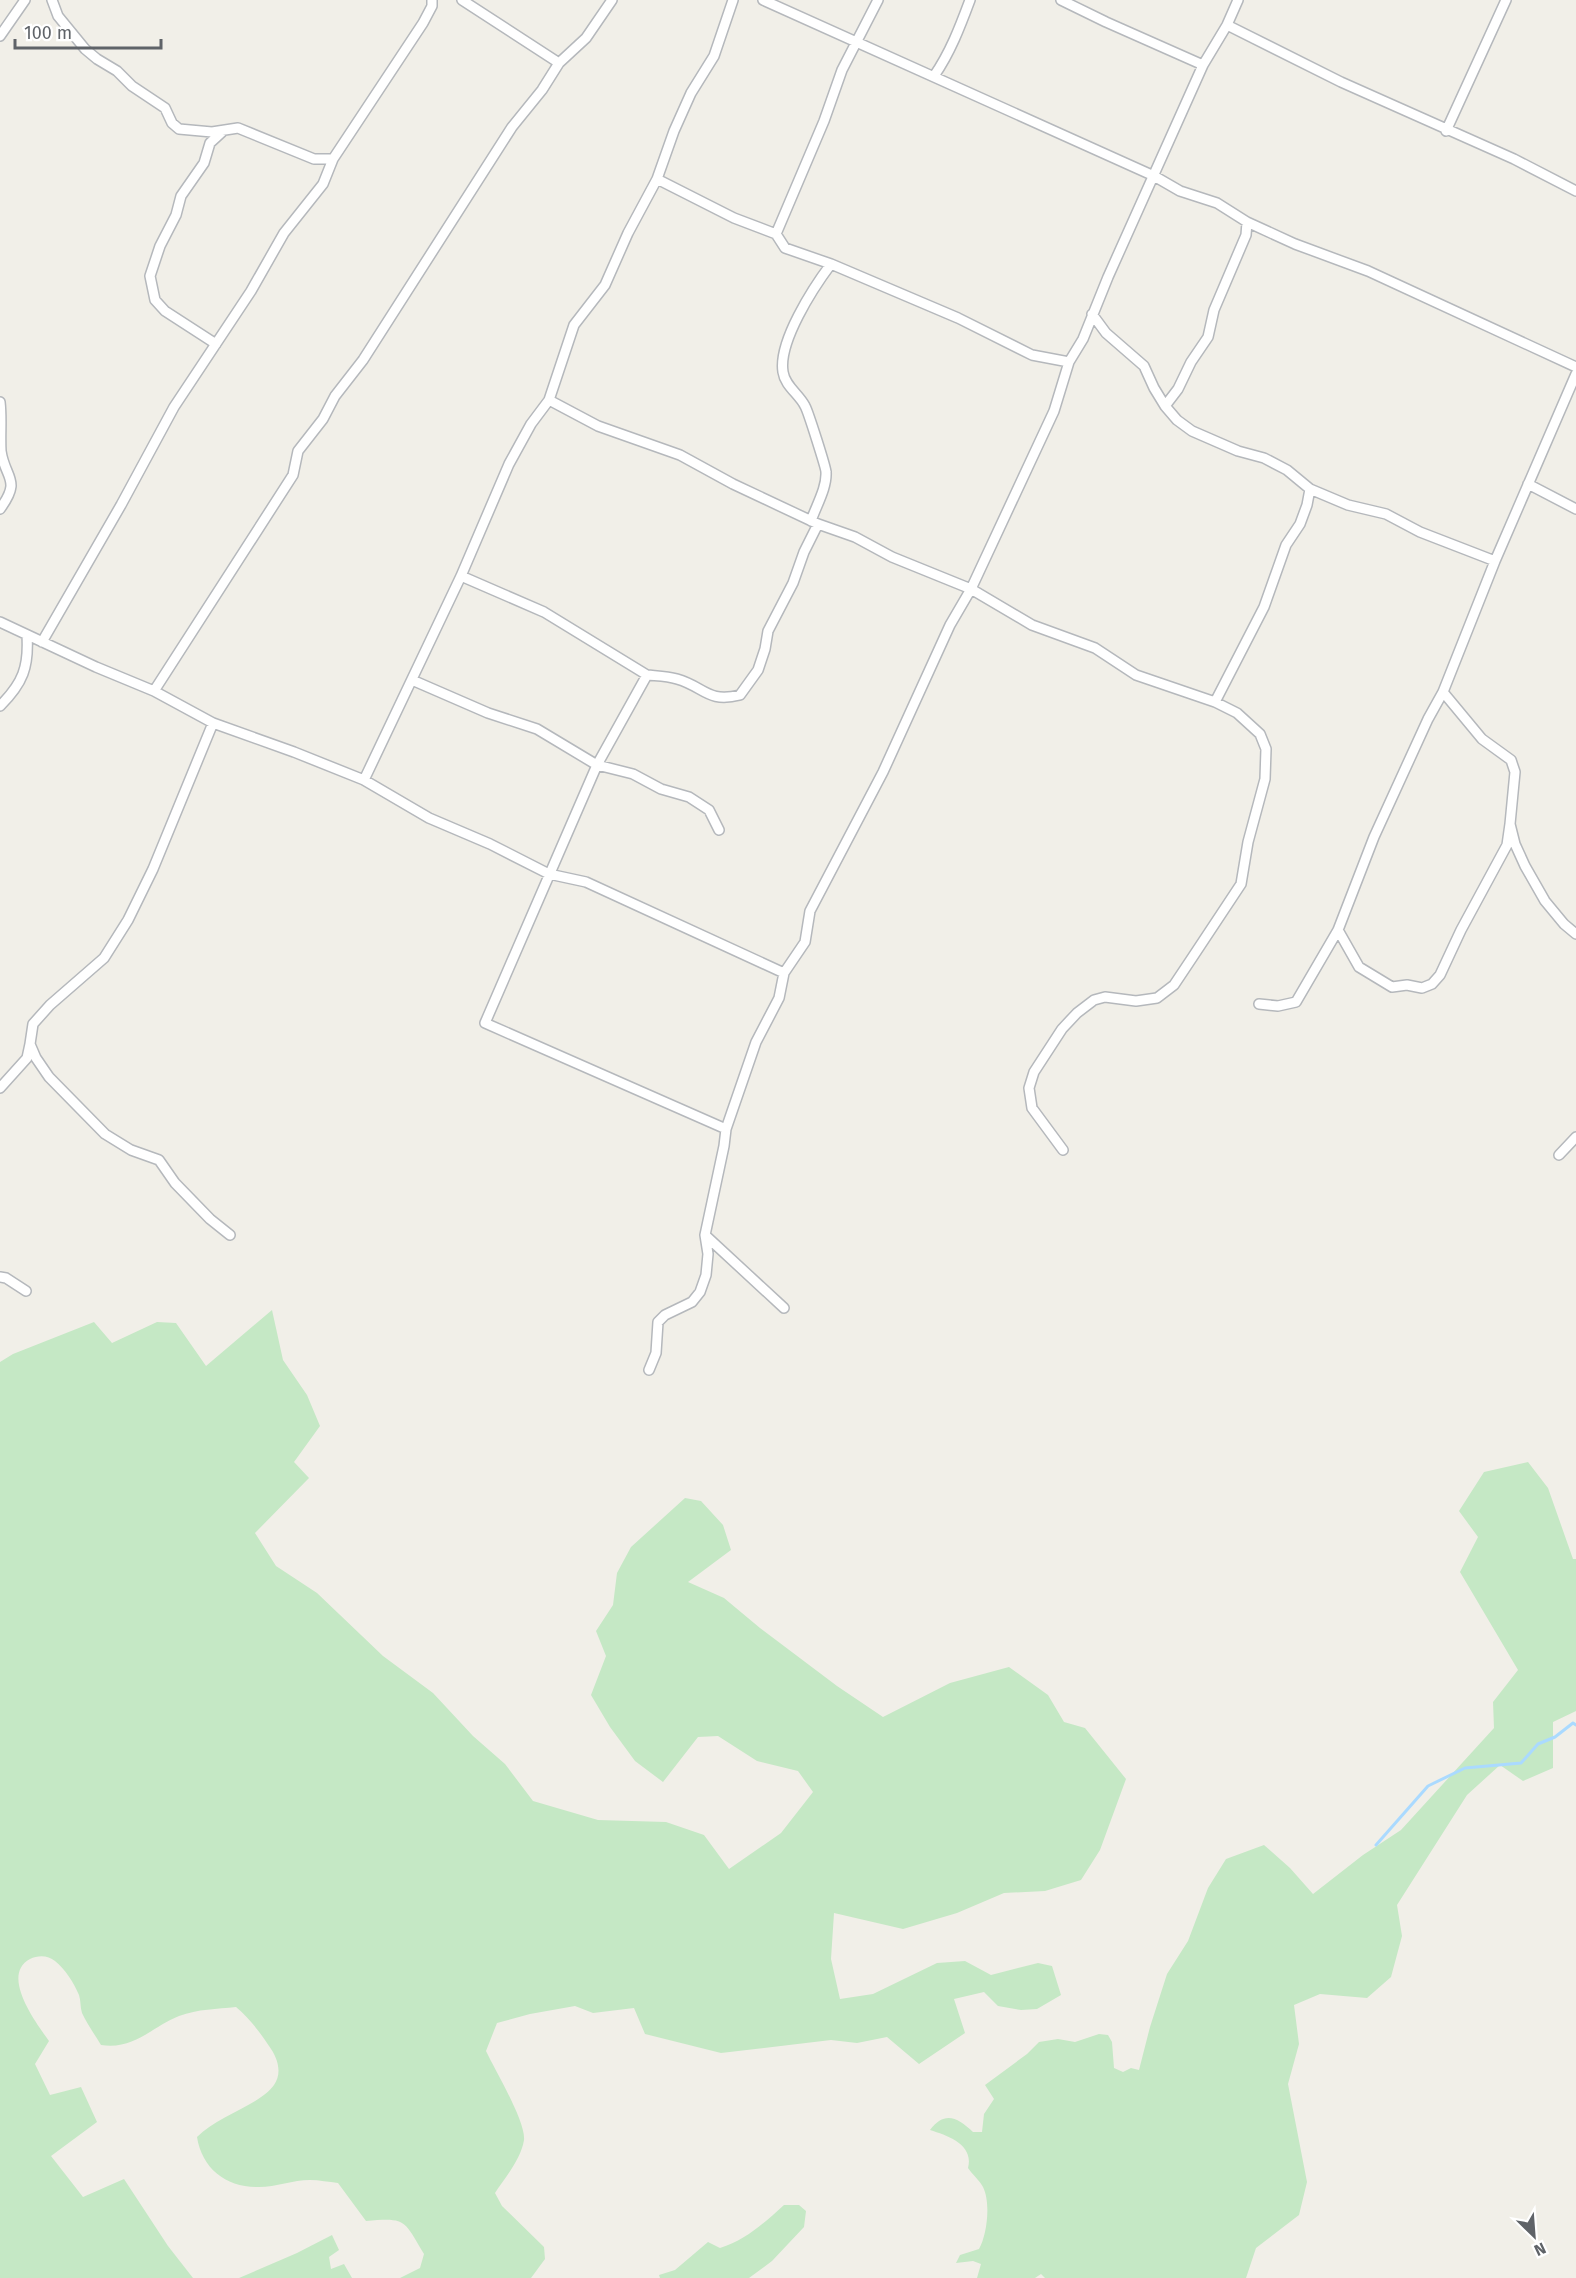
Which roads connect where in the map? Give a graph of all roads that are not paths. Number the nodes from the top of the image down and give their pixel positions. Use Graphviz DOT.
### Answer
graph roads {
  1 [pos="25,0"];
  2 [pos="52,0"];
  3 [pos="432,0"];
  4 [pos="462,0"];
  5 [pos="612,0"];
  6 [pos="733,0"];
  7 [pos="763,0"];
  8 [pos="878,0"];
  9 [pos="970,0"];
  10 [pos="1061,0"];
  11 [pos="1238,0"];
  12 [pos="1506,0"];
  13 [pos="1227,25"];
  14 [pos="0,36"];
  15 [pos="856,41"];
  16 [pos="559,63"];
  17 [pos="1203,65"];
  18 [pos="934,76"];
  19 [pos="225,130"];
  20 [pos="1446,130"];
  21 [pos="333,159"];
  22 [pos="1154,176"];
  23 [pos="657,179"];
  24 [pos="1576,191"];
  25 [pos="1247,222"];
  26 [pos="776,234"];
  27 [pos="831,264"];
  28 [pos="1092,314"];
  29 [pos="216,344"];
  30 [pos="1069,362"];
  31 [pos="1576,367"];
  32 [pos="1576,374"];
  33 [pos="549,400"];
  34 [pos="0,402"];
  35 [pos="1165,406"];
  36 [pos="1528,484"];
  37 [pos="1310,489"];
  38 [pos="0,509"];
  39 [pos="1576,509"];
  40 [pos="815,522"];
  41 [pos="1495,561"];
  42 [pos="461,576"];
  43 [pos="971,589"];
  44 [pos="0,622"];
  45 [pos="27,635"];
  46 [pos="42,642"];
  47 [pos="647,675"];
  48 [pos="412,680"];
  49 [pos="154,691"];
  50 [pos="1443,692"];
  51 [pos="1215,702"];
  52 [pos="0,706"];
  53 [pos="213,723"];
  54 [pos="597,765"];
  55 [pos="364,780"];
  56 [pos="1510,824"];
  57 [pos="719,830"];
  58 [pos="549,874"];
  59 [pos="1338,930"];
  60 [pos="1576,934"];
  61 [pos="784,973"];
  62 [pos="1260,1004"];
  63 [pos="30,1044"];
  64 [pos="0,1088"];
  65 [pos="726,1129"];
  66 [pos="1576,1137"];
  67 [pos="1063,1150"];
  68 [pos="1559,1155"];
  69 [pos="230,1235"];
  70 [pos="705,1235"];
  71 [pos="0,1277"];
  72 [pos="26,1290"];
  73 [pos="784,1308"];
  74 [pos="649,1370"];
  1 -- 14 [label="street"];
  2 -- 19 [label="street"];
  3 -- 21 [label="street"];
  4 -- 16 [label="street"];
  5 -- 16 [label="street"];
  6 -- 23 [label="street"];
  7 -- 15 [label="street"];
  8 -- 15 [label="street"];
  9 -- 18 [label="street"];
  10 -- 17 [label="street"];
  11 -- 13 [label="street"];
  12 -- 20 [label="street"];
  13 -- 17 [label="street"];
  13 -- 20 [label="street"];
  15 -- 18 [label="street"];
  15 -- 26 [label="street"];
  16 -- 49 [label="street"];
  17 -- 22 [label="street"];
  18 -- 22 [label="street"];
  19 -- 21 [label="street"];
  19 -- 29 [label="street"];
  20 -- 24 [label="street"];
  21 -- 29 [label="street"];
  22 -- 25 [label="street"];
  22 -- 28 [label="street"];
  23 -- 26 [label="street"];
  23 -- 33 [label="street"];
  25 -- 31 [label="street"];
  25 -- 35 [label="street"];
  26 -- 27 [label="street"];
  27 -- 30 [label="street"];
  27 -- 40 [label="street"];
  28 -- 30 [label="street"];
  28 -- 35 [label="street"];
  29 -- 46 [label="street"];
  30 -- 43 [label="street"];
  32 -- 36 [label="street"];
  33 -- 40 [label="street"];
  33 -- 42 [label="street"];
  34 -- 38 [label="street"];
  35 -- 37 [label="street"];
  36 -- 39 [label="street"];
  36 -- 41 [label="street"];
  37 -- 41 [label="street"];
  37 -- 51 [label="street"];
  40 -- 43 [label="street"];
  40 -- 47 [label="street"];
  41 -- 50 [label="street"];
  42 -- 47 [label="street"];
  42 -- 48 [label="street"];
  43 -- 51 [label="street"];
  43 -- 61 [label="street"];
  44 -- 45 [label="street"];
  45 -- 46 [label="street"];
  45 -- 52 [label="street"];
  46 -- 49 [label="street"];
  47 -- 54 [label="street"];
  48 -- 54 [label="street"];
  48 -- 55 [label="street"];
  49 -- 53 [label="street"];
  50 -- 56 [label="street"];
  50 -- 59 [label="street"];
  51 -- 67 [label="street"];
  53 -- 55 [label="street"];
  53 -- 63 [label="street"];
  54 -- 57 [label="street"];
  54 -- 58 [label="street"];
  55 -- 58 [label="street"];
  56 -- 59 [label="street"];
  56 -- 60 [label="street"];
  58 -- 61 [label="street"];
  58 -- 65 [label="street"];
  59 -- 62 [label="street"];
  61 -- 65 [label="street"];
  63 -- 64 [label="street"];
  63 -- 69 [label="street"];
  65 -- 70 [label="street"];
  66 -- 68 [label="street"];
  70 -- 73 [label="street"];
  70 -- 74 [label="street"];
  71 -- 72 [label="street"];
}
